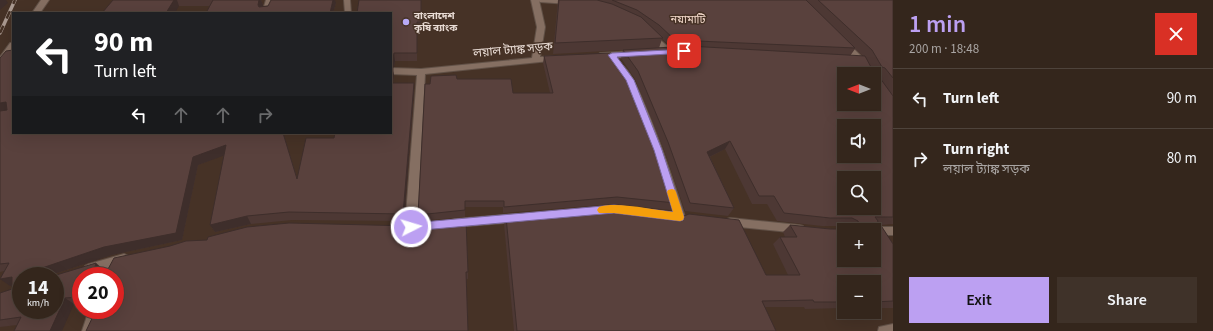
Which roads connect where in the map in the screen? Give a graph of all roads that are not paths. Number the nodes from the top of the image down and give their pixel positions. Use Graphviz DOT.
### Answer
graph roads {
  1 [pos="45,0"];
  2 [pos="270,0"];
  3 [pos="347,0"];
  4 [pos="535,0"];
  5 [pos="540,0"];
  6 [pos="577,3"];
  7 [pos="37,12"];
  8 [pos="266,12"];
  9 [pos="348,12"];
  10 [pos="646,31"];
  11 [pos="834,35"];
  12 [pos="12,46"];
  13 [pos="673,52"];
  14 [pos="655,53"];
  15 [pos="640,54"];
  16 [pos="612,55"];
  17 [pos="589,56"];
  18 [pos="566,57"];
  19 [pos="536,59"];
  20 [pos="846,60"];
  21 [pos="0,63"];
  22 [pos="392,71"];
  23 [pos="421,72"];
  24 [pos="528,217"];
  25 [pos="680,217"];
  26 [pos="719,221"];
  27 [pos="442,224"];
  28 [pos="411,227"];
  29 [pos="806,230"];
  30 [pos="881,232"];
  31 [pos="893,232"];
  32 [pos="131,257"];
  33 [pos="116,260"];
  34 [pos="94,267"];
  35 [pos="113,267"];
  36 [pos="93,319"];
  37 [pos="893,330"];
  38 [pos="88,331"];
  39 [pos="884,331"];
  1 -- 7 [label="street"];
  2 -- 8 [label="street"];
  3 -- 9 [label="lane"];
  4 -- 19 [label="street"];
  5 -- 6 [label="lane"];
  10 -- 13 [label="lane"];
  11 -- 20 [label="street"];
  12 -- 21 [label="street"];
  13 -- 14 [label="street"];
  15 -- 16 [label="street"];
  16 -- 17 [label="street"];
  16 -- 25 [label="street"];
  18 -- 19 [label="street, লয়াল ট্যাঙ্ক সড়ক"];
  19 -- 23 [label="street, লয়াল ট্যাঙ্ক সড়ক"];
  22 -- 23 [label="street, লয়াল ট্যাঙ্ক সড়ক"];
  23 -- 28 [label="street"];
  24 -- 27 [label="lane"];
  26 -- 29 [label="lane"];
  30 -- 31 [label="lane"];
  32 -- 33 [label="lane"];
  33 -- 34 [label="lane"];
  33 -- 35 [label="street"];
  36 -- 38 [label="street"];
  37 -- 39 [label="street"];
}
